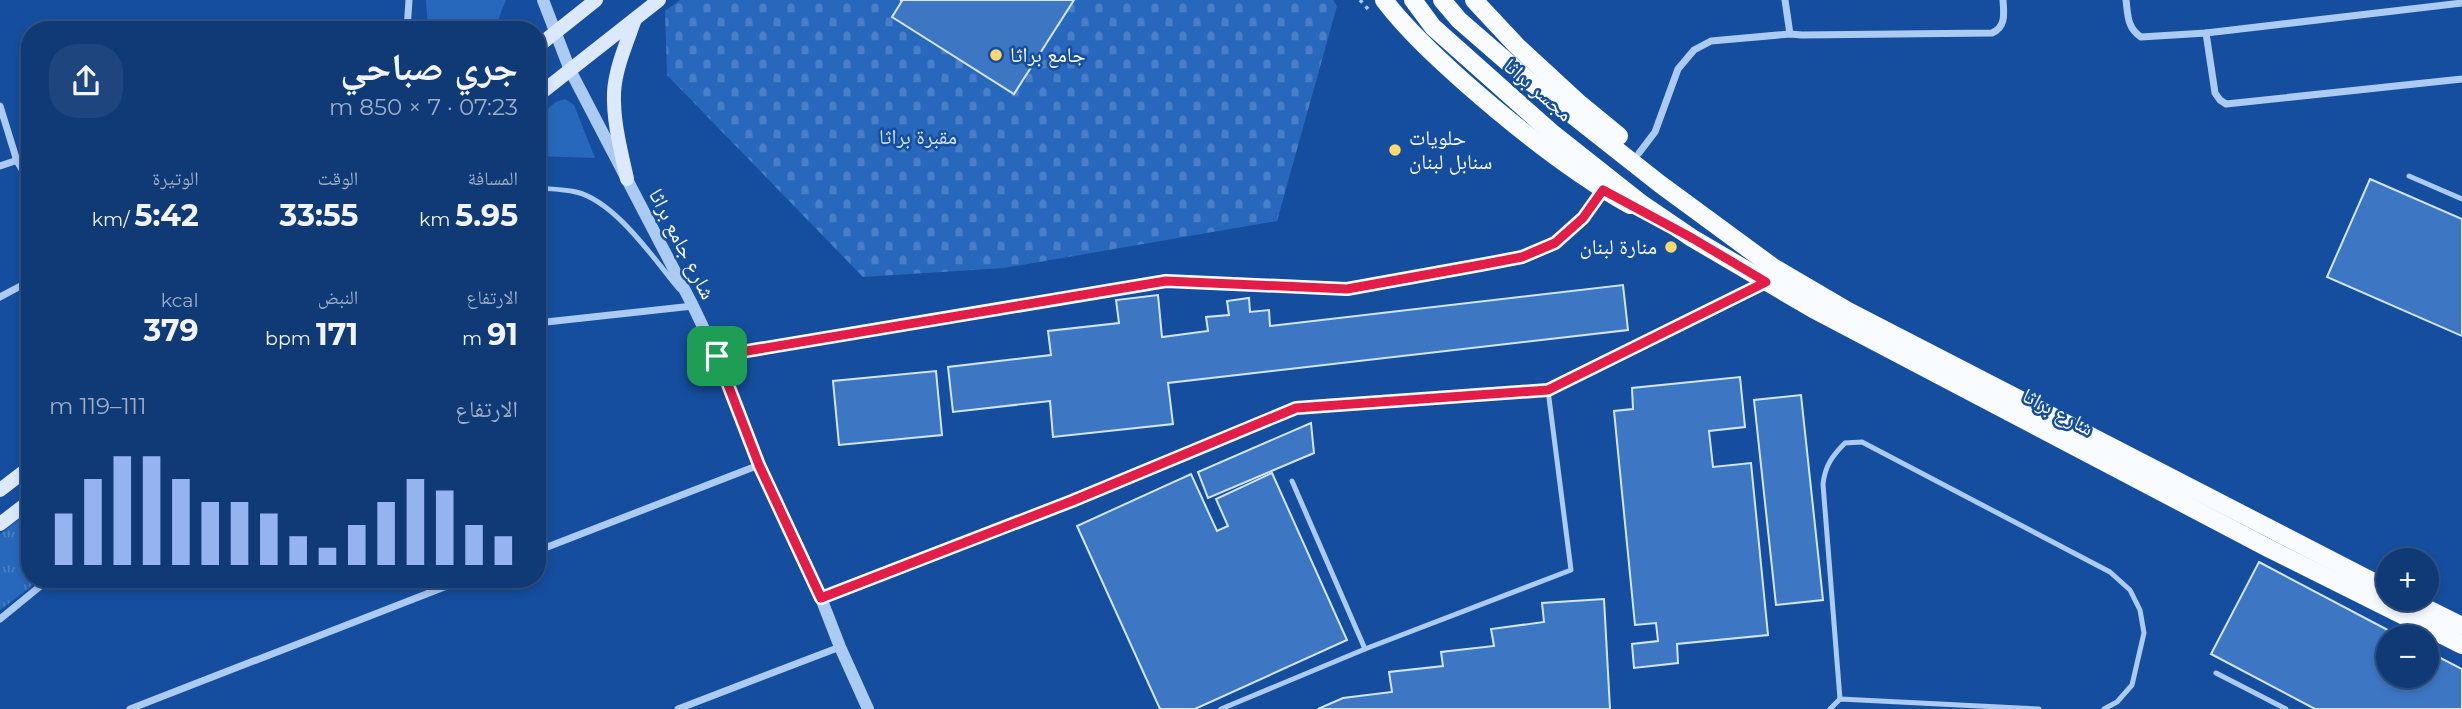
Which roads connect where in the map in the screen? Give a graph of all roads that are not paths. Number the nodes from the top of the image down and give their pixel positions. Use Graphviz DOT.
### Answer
graph roads {
  1 [pos="409,0"];
  2 [pos="543,0"];
  3 [pos="596,0"];
  4 [pos="659,0"];
  5 [pos="1384,0"];
  6 [pos="1413,0"];
  7 [pos="1474,0"];
  8 [pos="1785,0"];
  9 [pos="2003,0"];
  10 [pos="2126,0"];
  11 [pos="2462,3"];
  12 [pos="1447,7"];
  13 [pos="635,19"];
  14 [pos="408,21"];
  15 [pos="554,32"];
  16 [pos="2206,33"];
  17 [pos="1790,34"];
  18 [pos="546,39"];
  19 [pos="570,70"];
  20 [pos="2462,79"];
  21 [pos="546,89"];
  22 [pos="0,106"];
  23 [pos="1639,153"];
  24 [pos="21,159"];
  25 [pos="17,161"];
  26 [pos="0,166"];
  27 [pos="21,168"];
  28 [pos="2409,176"];
  29 [pos="627,179"];
  30 [pos="1660,184"];
  31 [pos="546,189"];
  32 [pos="1603,190"];
  33 [pos="2462,199"];
  34 [pos="1642,204"];
  35 [pos="1705,218"];
  36 [pos="1692,238"];
  37 [pos="1766,282"];
  38 [pos="21,286"];
  39 [pos="0,297"];
  40 [pos="693,306"];
  41 [pos="546,322"];
  42 [pos="717,356"];
  43 [pos="1548,390"];
  44 [pos="759,465"];
  45 [pos="21,474"];
  46 [pos="1292,481"];
  47 [pos="0,491"];
  48 [pos="21,508"];
  49 [pos="0,524"];
  50 [pos="546,548"];
  51 [pos="2376,583"];
  52 [pos="38,588"];
  53 [pos="442,588"];
  54 [pos="821,598"];
  55 [pos="2432,611"];
  56 [pos="0,619"];
  57 [pos="2462,626"];
  58 [pos="2462,645"];
  59 [pos="840,647"];
  60 [pos="1365,649"];
  61 [pos="2216,673"];
  62 [pos="1840,699"];
  63 [pos="130,709"];
  64 [pos="678,709"];
  65 [pos="868,709"];
  66 [pos="1221,709"];
  67 [pos="1830,709"];
  68 [pos="2039,709"];
  69 [pos="2104,709"];
  70 [pos="2286,709"];
  1 -- 14 [label="street"];
  2 -- 15 [label="street, شارع جامع براثا"];
  3 -- 15 [label="main road"];
  4 -- 13 [label="main road"];
  5 -- 32 [label="main road"];
  6 -- 34 [label="main road, مجسر براثا"];
  7 -- 23 [label="main road"];
  8 -- 17 [label="street"];
  9 -- 17 [label="street"];
  10 -- 16 [label="street"];
  11 -- 16 [label="street"];
  12 -- 30 [label="main road, مجسر براثا"];
  13 -- 19 [label="main road"];
  13 -- 29 [label="main road"];
  15 -- 18 [label="main road"];
  15 -- 19 [label="street, شارع جامع براثا"];
  16 -- 20 [label="street"];
  17 -- 23 [label="street"];
  19 -- 21 [label="main road"];
  19 -- 29 [label="street, شارع جامع براثا"];
  22 -- 25 [label="street"];
  23 -- 35 [label="main road"];
  24 -- 25 [label="street"];
  25 -- 26 [label="street"];
  25 -- 27 [label="street"];
  28 -- 33 [label="lane"];
  29 -- 40 [label="street, شارع جامع براثا"];
  30 -- 35 [label="main road, شارع براثا"];
  31 -- 40 [label="lane"];
  32 -- 36 [label="main road"];
  32 -- 42 [label="lane"];
  34 -- 36 [label="main road, شارع براثا"];
  35 -- 51 [label="main road, شارع براثا"];
  36 -- 37 [label="main road, شارع براثا"];
  37 -- 43 [label="lane"];
  37 -- 58 [label="main road, شارع براثا"];
  38 -- 39 [label="street"];
  40 -- 41 [label="street"];
  40 -- 42 [label="street, شارع جامع براثا"];
  42 -- 44 [label="street, شارع جامع براثا"];
  43 -- 54 [label="lane"];
  43 -- 60 [label="lane"];
  44 -- 50 [label="street"];
  44 -- 54 [label="street, شارع جامع براثا"];
  45 -- 47 [label="main road"];
  46 -- 60 [label="lane"];
  48 -- 49 [label="main road"];
  52 -- 56 [label="street"];
  53 -- 63 [label="street"];
  54 -- 59 [label="street, شارع جامع براثا"];
  55 -- 57 [label="main road"];
  59 -- 64 [label="street"];
  59 -- 65 [label="street, شارع جامع براثا"];
  60 -- 66 [label="lane"];
  61 -- 70 [label="lane"];
  62 -- 67 [label="lane"];
  62 -- 68 [label="lane"];
  62 -- 69 [label="lane"];
}
